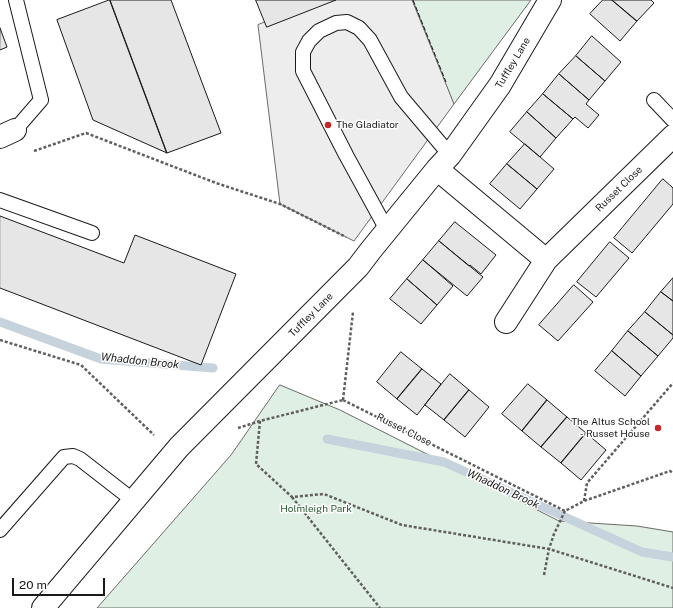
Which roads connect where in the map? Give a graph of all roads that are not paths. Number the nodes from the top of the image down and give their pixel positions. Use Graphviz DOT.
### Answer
graph roads {
  1 [pos="16,0"];
  2 [pos="550,0"];
  3 [pos="654,100"];
  4 [pos="673,120"];
  5 [pos="7,134"];
  6 [pos="673,136"];
  7 [pos="444,162"];
  8 [pos="0,200"];
  9 [pos="387,230"];
  10 [pos="92,233"];
  11 [pos="546,260"];
  12 [pos="506,322"];
  13 [pos="134,501"];
  14 [pos="0,530"];
  15 [pos="43,608"];
  1 -- 5 [label="lane"];
  2 -- 7 [label="street, Tuffley Lane"];
  3 -- 4 [label="lane"];
  6 -- 11 [label="street, Russet Close"];
  7 -- 9 [label="street, Tuffley Lane"];
  7 -- 9 [label="lane"];
  7 -- 11 [label="street"];
  8 -- 10 [label="lane"];
  9 -- 13 [label="street, Tuffley Lane"];
  11 -- 12 [label="street, Russet Close"];
  13 -- 14 [label="lane"];
  13 -- 15 [label="street, Tuffley Lane"];
}
